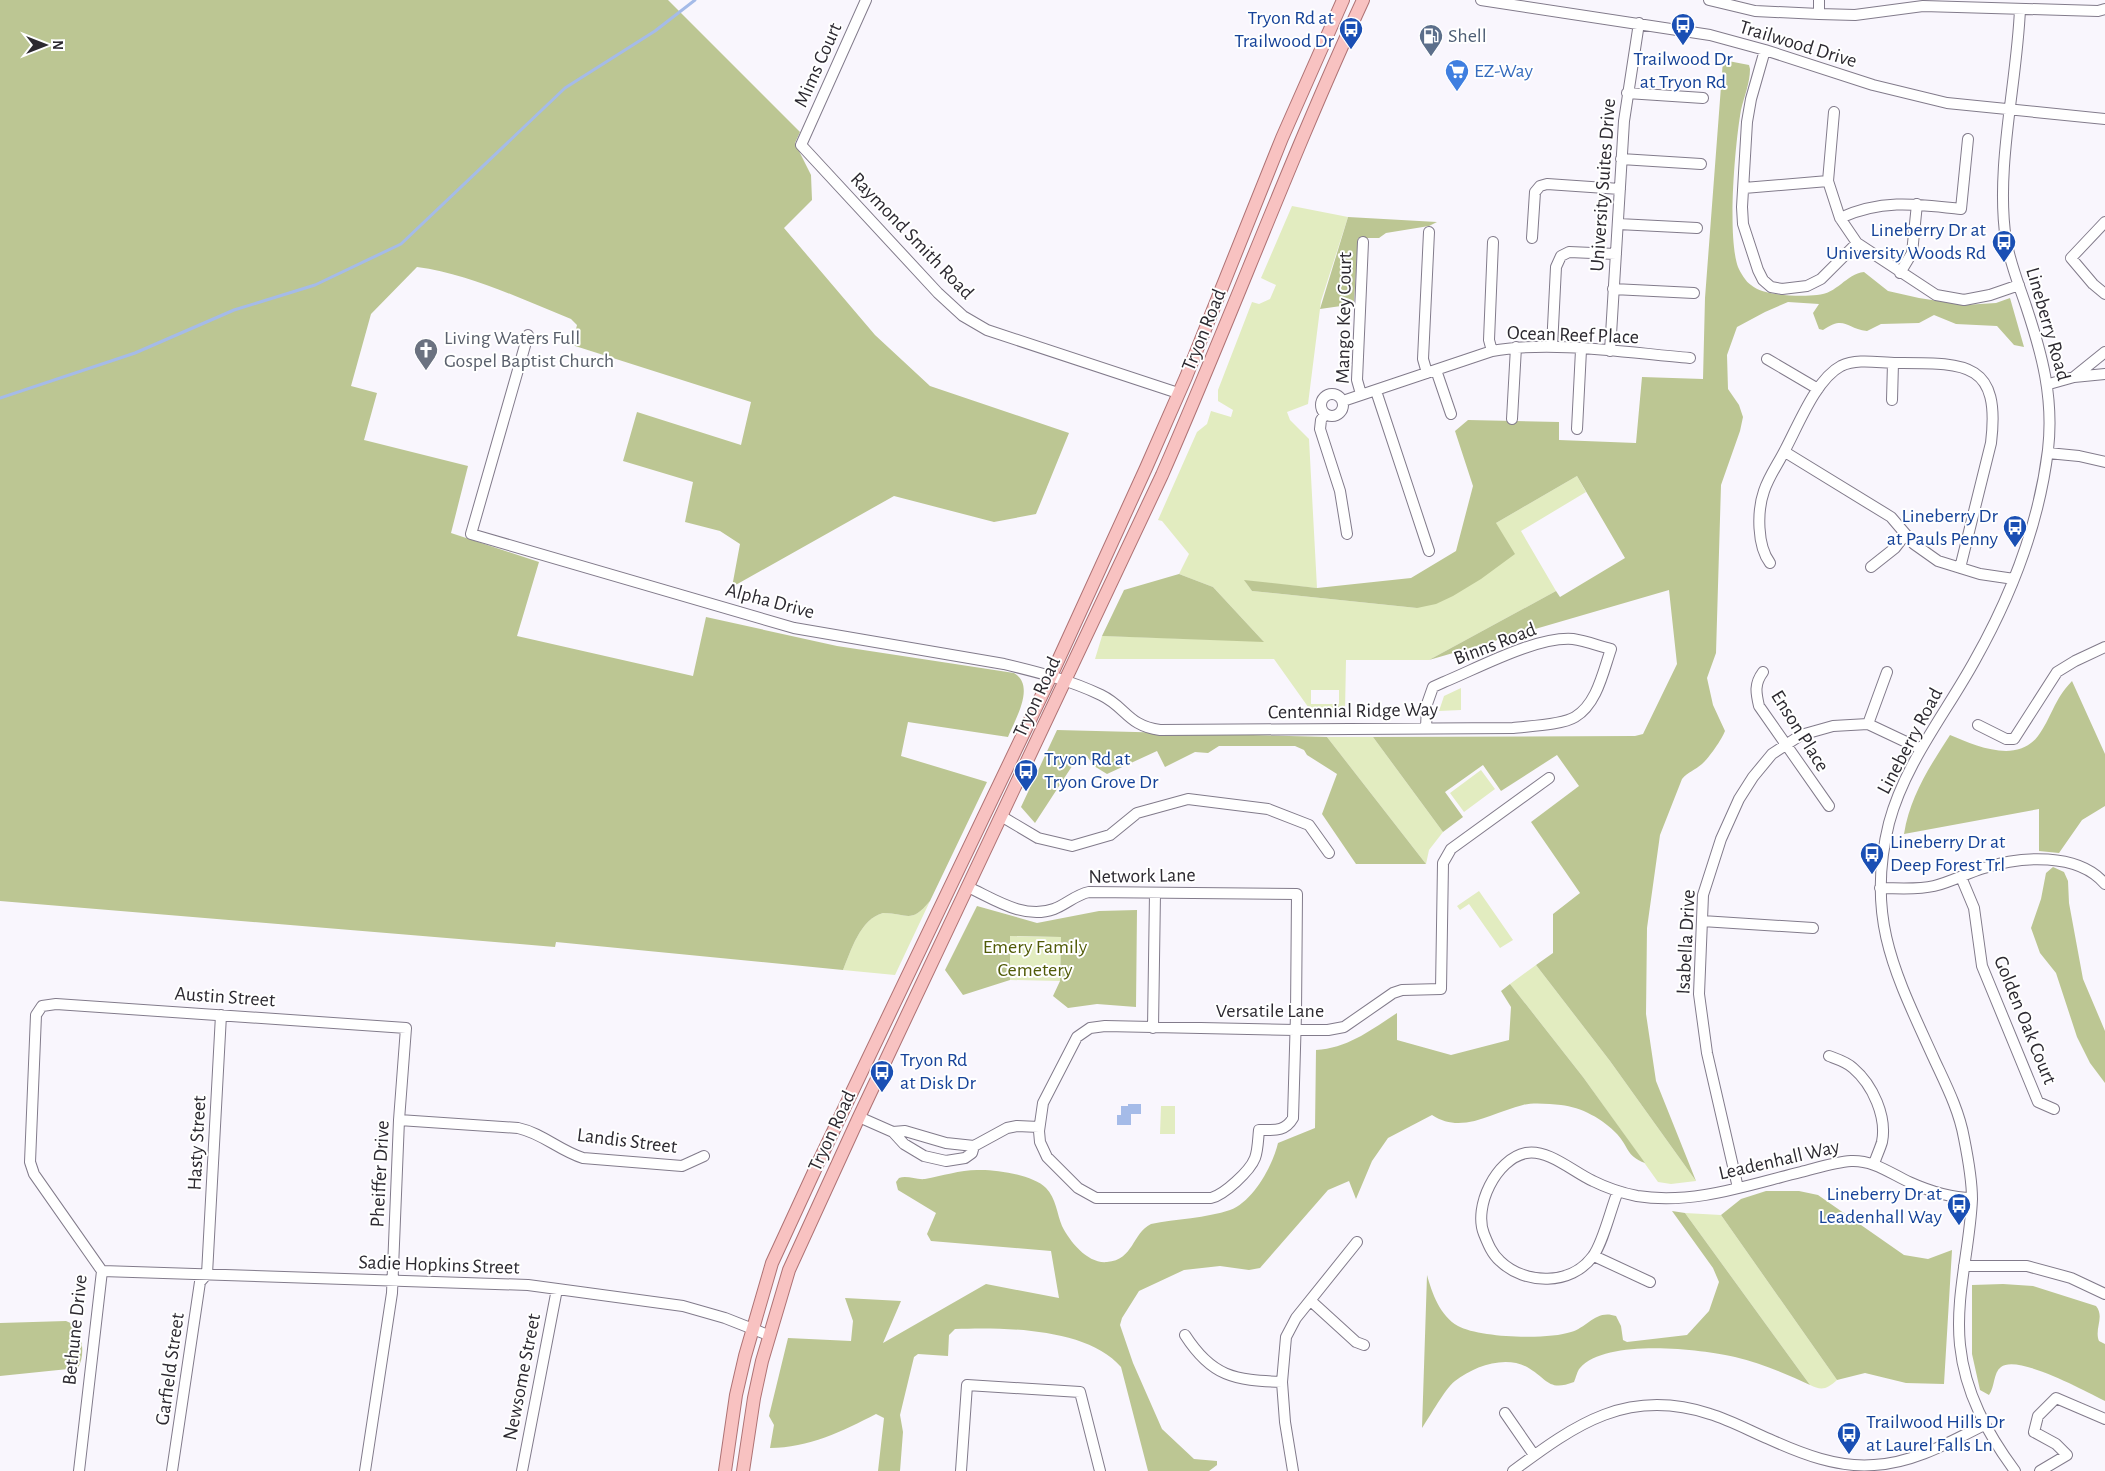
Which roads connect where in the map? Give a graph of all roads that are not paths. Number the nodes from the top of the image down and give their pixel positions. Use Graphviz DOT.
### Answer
graph roads {
  1 [pos="866,0"];
  2 [pos="1343,0"];
  3 [pos="1363,0"];
  4 [pos="1481,0"];
  5 [pos="1710,0"];
  6 [pos="1819,0"];
  7 [pos="1529,3"];
  8 [pos="1897,4"];
  9 [pos="2020,9"];
  10 [pos="2105,9"];
  11 [pos="1818,14"];
  12 [pos="1639,23"];
  13 [pos="1765,50"];
  14 [pos="1627,93"];
  15 [pos="1703,98"];
  16 [pos="2011,111"];
  17 [pos="1834,112"];
  18 [pos="2105,119"];
  19 [pos="1968,139"];
  20 [pos="802,145"];
  21 [pos="1621,159"];
  22 [pos="1700,164"];
  23 [pos="1828,181"];
  24 [pos="1744,188"];
  25 [pos="1620,189"];
  26 [pos="1917,204"];
  27 [pos="1840,218"];
  28 [pos="2105,222"];
  29 [pos="1618,224"];
  30 [pos="1697,228"];
  31 [pos="1429,232"];
  32 [pos="1532,238"];
  33 [pos="1363,242"];
  34 [pos="1493,242"];
  35 [pos="1857,243"];
  36 [pos="1616,254"];
  37 [pos="1900,273"];
  38 [pos="2019,286"];
  39 [pos="1613,289"];
  40 [pos="1694,293"];
  41 [pos="2105,294"];
  42 [pos="528,335"];
  43 [pos="1516,347"];
  44 [pos="1552,347"];
  45 [pos="1581,350"];
  46 [pos="1492,351"];
  47 [pos="1610,351"];
  48 [pos="2105,352"];
  49 [pos="1690,358"];
  50 [pos="1767,359"];
  51 [pos="1893,363"];
  52 [pos="2105,368"];
  53 [pos="1432,371"];
  54 [pos="2105,374"];
  55 [pos="2093,375"];
  56 [pos="2074,377"];
  57 [pos="2049,384"];
  58 [pos="1818,389"];
  59 [pos="1376,391"];
  60 [pos="1178,393"];
  61 [pos="1361,394"];
  62 [pos="1892,400"];
  63 [pos="1343,401"];
  64 [pos="1325,414"];
  65 [pos="1451,414"];
  66 [pos="1512,419"];
  67 [pos="1577,429"];
  68 [pos="1785,452"];
  69 [pos="2048,453"];
  70 [pos="2105,462"];
  71 [pos="1347,534"];
  72 [pos="1905,535"];
  73 [pos="1429,551"];
  74 [pos="1770,564"];
  75 [pos="1871,567"];
  76 [pos="1960,568"];
  77 [pos="2014,579"];
  78 [pos="2105,647"];
  79 [pos="1611,649"];
  80 [pos="1763,672"];
  81 [pos="1887,672"];
  82 [pos="1051,676"];
  83 [pos="1065,681"];
  84 [pos="1868,724"];
  85 [pos="1978,724"];
  86 [pos="1426,728"];
  87 [pos="1785,745"];
  88 [pos="1921,750"];
  89 [pos="1549,778"];
  90 [pos="1829,806"];
  91 [pos="1001,816"];
  92 [pos="1329,853"];
  93 [pos="1961,877"];
  94 [pos="2105,884"];
  95 [pos="968,887"];
  96 [pos="1880,888"];
  97 [pos="1155,893"];
  98 [pos="1702,921"];
  99 [pos="1814,928"];
  100 [pos="42,1006"];
  101 [pos="221,1015"];
  102 [pos="406,1028"];
  103 [pos="1153,1028"];
  104 [pos="1295,1030"];
  105 [pos="1829,1056"];
  106 [pos="2054,1109"];
  107 [pos="859,1117"];
  108 [pos="399,1120"];
  109 [pos="1039,1127"];
  110 [pos="893,1132"];
  111 [pos="974,1146"];
  112 [pos="704,1156"];
  113 [pos="1874,1164"];
  114 [pos="1738,1188"];
  115 [pos="1618,1191"];
  116 [pos="1972,1198"];
  117 [pos="1357,1242"];
  118 [pos="1594,1256"];
  119 [pos="1964,1266"];
  120 [pos="102,1271"];
  121 [pos="207,1274"];
  122 [pos="393,1282"];
  123 [pos="1650,1282"];
  124 [pos="557,1289"];
  125 [pos="2105,1294"];
  126 [pos="1311,1301"];
  127 [pos="752,1329"];
  128 [pos="768,1335"];
  129 [pos="1185,1335"];
  130 [pos="1364,1345"];
  131 [pos="1282,1382"];
  132 [pos="1504,1413"];
  133 [pos="2105,1418"];
  134 [pos="1984,1425"];
  135 [pos="1534,1455"];
  136 [pos="1875,1468"];
  137 [pos="79,1471"];
  138 [pos="172,1471"];
  139 [pos="365,1471"];
  140 [pos="522,1471"];
  141 [pos="725,1471"];
  142 [pos="743,1471"];
  143 [pos="961,1471"];
  144 [pos="1100,1471"];
  145 [pos="1293,1471"];
  146 [pos="1513,1471"];
  147 [pos="2015,1471"];
  148 [pos="2040,1471"];
  1 -- 20 [label="street, Mims Court"];
  2 -- 60 [label="main road, Tryon Road"];
  3 -- 83 [label="main road, Tryon Road"];
  4 -- 7 [label="street, Trailwood Drive"];
  5 -- 11 [label="street"];
  6 -- 11 [label="street"];
  7 -- 12 [label="street, Trailwood Drive"];
  8 -- 9 [label="street"];
  8 -- 11 [label="street"];
  9 -- 10 [label="street"];
  9 -- 16 [label="street, Lineberry Road"];
  12 -- 13 [label="street, Trailwood Drive"];
  12 -- 14 [label="street, University Suites Drive"];
  13 -- 16 [label="street, Trailwood Drive"];
  13 -- 24 [label="street"];
  14 -- 15 [label="street"];
  14 -- 21 [label="street, University Suites Drive"];
  16 -- 18 [label="street, Trailwood Drive"];
  16 -- 38 [label="street, Lineberry Road"];
  17 -- 23 [label="street"];
  19 -- 26 [label="street"];
  20 -- 60 [label="street, Raymond Smith Road"];
  21 -- 22 [label="street"];
  21 -- 25 [label="street, University Suites Drive"];
  23 -- 24 [label="street"];
  23 -- 27 [label="street"];
  24 -- 35 [label="street"];
  25 -- 29 [label="street, University Suites Drive"];
  25 -- 32 [label="street"];
  26 -- 27 [label="street"];
  26 -- 37 [label="street"];
  27 -- 35 [label="street"];
  28 -- 41 [label="street"];
  29 -- 30 [label="street"];
  29 -- 36 [label="street, University Suites Drive"];
  31 -- 53 [label="street"];
  33 -- 61 [label="street, Mango Key Court"];
  34 -- 46 [label="street"];
  35 -- 37 [label="street"];
  36 -- 39 [label="street, University Suites Drive"];
  36 -- 44 [label="street"];
  37 -- 38 [label="street"];
  38 -- 57 [label="street, Lineberry Road"];
  39 -- 40 [label="street"];
  39 -- 47 [label="street, University Suites Drive"];
  42 -- 82 [label="street, Alpha Drive"];
  43 -- 44 [label="street, Ocean Reef Place"];
  43 -- 46 [label="street, Ocean Reef Place"];
  43 -- 66 [label="street"];
  44 -- 45 [label="street, Ocean Reef Place"];
  45 -- 47 [label="street, Ocean Reef Place"];
  45 -- 67 [label="street"];
  46 -- 53 [label="street, Ocean Reef Place"];
  47 -- 49 [label="street, Ocean Reef Place"];
  48 -- 56 [label="street"];
  50 -- 58 [label="street"];
  51 -- 58 [label="street"];
  51 -- 62 [label="street"];
  51 -- 76 [label="street"];
  52 -- 55 [label="street"];
  53 -- 59 [label="street, Ocean Reef Place"];
  53 -- 65 [label="street"];
  54 -- 55 [label="street"];
  55 -- 56 [label="street"];
  56 -- 57 [label="street"];
  57 -- 69 [label="street, Lineberry Road"];
  58 -- 68 [label="street"];
  59 -- 61 [label="street, Ocean Reef Place"];
  59 -- 73 [label="street"];
  60 -- 82 [label="main road, Tryon Road"];
  61 -- 63 [label="street, Ocean Reef Place"];
  63 -- 64 [label="street"];
  63 -- 64 [label="street"];
  64 -- 71 [label="street"];
  68 -- 72 [label="street"];
  68 -- 74 [label="street"];
  69 -- 70 [label="street"];
  69 -- 77 [label="street, Lineberry Road"];
  72 -- 75 [label="street"];
  72 -- 76 [label="street"];
  76 -- 77 [label="street"];
  77 -- 88 [label="street, Lineberry Road"];
  78 -- 85 [label="street"];
  79 -- 86 [label="street, Centennial Ridge Way"];
  79 -- 86 [label="street, Binns Road"];
  80 -- 87 [label="street, Enson Place"];
  81 -- 84 [label="street"];
  82 -- 83 [label="street, Alpha Drive"];
  82 -- 127 [label="main road, Tryon Road"];
  83 -- 86 [label="street, Centennial Ridge Way"];
  83 -- 91 [label="main road, Tryon Road"];
  84 -- 87 [label="street, Isabella Drive"];
  84 -- 88 [label="street, Isabella Drive"];
  87 -- 90 [label="street, Enson Place"];
  87 -- 98 [label="street, Isabella Drive"];
  88 -- 96 [label="street, Lineberry Road"];
  89 -- 104 [label="street, Versatile Lane"];
  91 -- 92 [label="street"];
  91 -- 95 [label="main road, Tryon Road"];
  93 -- 94 [label="street"];
  93 -- 96 [label="street"];
  93 -- 106 [label="street, Golden Oak Court"];
  95 -- 97 [label="street, Network Lane"];
  95 -- 107 [label="main road, Tryon Road"];
  96 -- 116 [label="street, Lineberry Road"];
  97 -- 103 [label="street"];
  97 -- 104 [label="street, Network Lane"];
  98 -- 99 [label="street"];
  98 -- 114 [label="street, Isabella Drive"];
  100 -- 101 [label="street, Austin Street"];
  100 -- 120 [label="street, Bethune Drive"];
  101 -- 102 [label="street, Austin Street"];
  101 -- 121 [label="street, Hasty Street"];
  102 -- 108 [label="street, Pheiffer Drive"];
  103 -- 104 [label="street, Versatile Lane"];
  103 -- 109 [label="street, Versatile Lane"];
  104 -- 109 [label="street"];
  105 -- 113 [label="street"];
  107 -- 110 [label="street"];
  107 -- 128 [label="main road, Tryon Road"];
  108 -- 112 [label="street, Landis Street"];
  108 -- 122 [label="street, Pheiffer Drive"];
  109 -- 111 [label="street"];
  110 -- 111 [label="street"];
  110 -- 111 [label="street"];
  113 -- 114 [label="street, Leadenhall Way"];
  113 -- 116 [label="street, Leadenhall Way"];
  114 -- 115 [label="street, Leadenhall Way"];
  115 -- 118 [label="street, Leadenhall Way"];
  115 -- 118 [label="street, Leadenhall Way"];
  116 -- 119 [label="street, Lineberry Road"];
  117 -- 126 [label="street"];
  118 -- 123 [label="street"];
  119 -- 125 [label="street"];
  119 -- 134 [label="street, Lineberry Road"];
  120 -- 121 [label="street, Sadie Hopkins Street"];
  120 -- 137 [label="street, Bethune Drive"];
  121 -- 122 [label="street, Sadie Hopkins Street"];
  121 -- 138 [label="street, Garfield Street"];
  122 -- 124 [label="street, Sadie Hopkins Street"];
  122 -- 139 [label="street, Pheiffer Drive"];
  124 -- 127 [label="street, Sadie Hopkins Street"];
  124 -- 140 [label="street, Newsome Street"];
  126 -- 130 [label="street"];
  126 -- 131 [label="street"];
  127 -- 128 [label="street, Sadie Hopkins Street"];
  127 -- 141 [label="main road, Tryon Road"];
  128 -- 142 [label="main road, Tryon Road"];
  129 -- 131 [label="street"];
  131 -- 145 [label="street"];
  132 -- 135 [label="street"];
  133 -- 148 [label="street"];
  134 -- 136 [label="street"];
  134 -- 147 [label="street, Lineberry Road"];
  135 -- 136 [label="street"];
  135 -- 146 [label="street"];
  143 -- 144 [label="street"];
}
